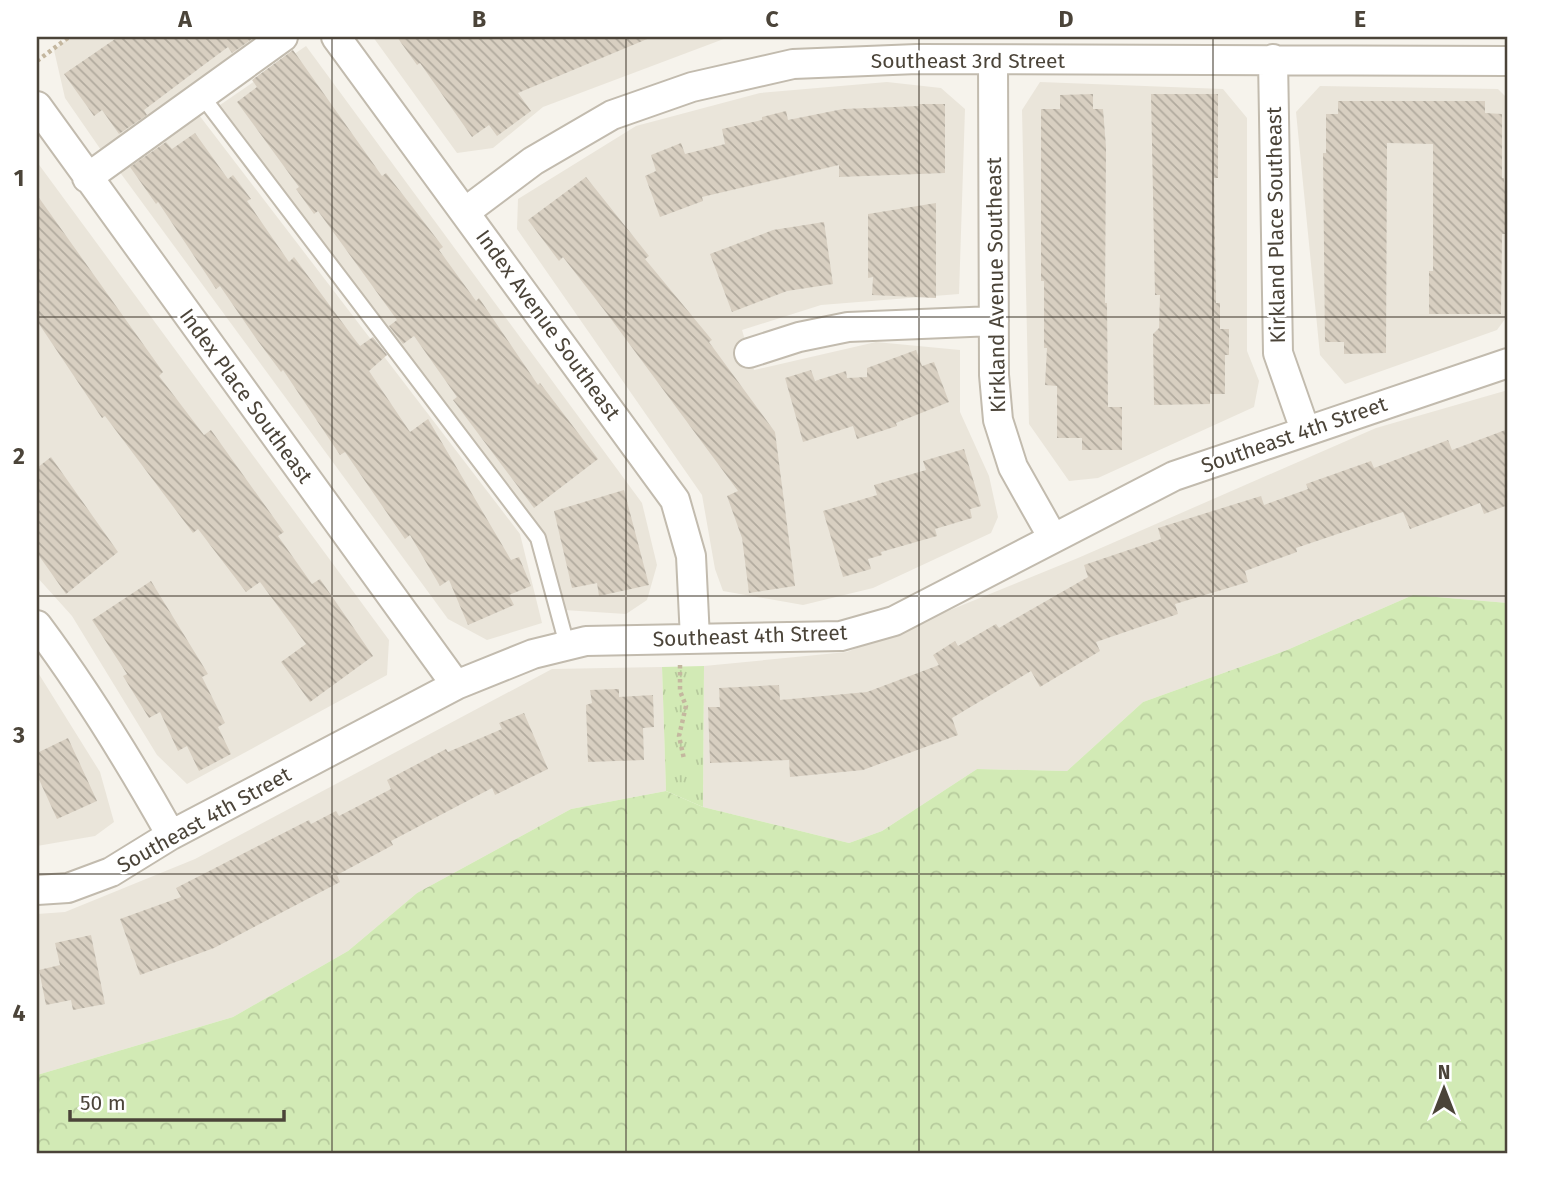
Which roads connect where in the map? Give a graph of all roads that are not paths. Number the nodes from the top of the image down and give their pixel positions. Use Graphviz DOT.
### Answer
graph roads {
  1 [pos="283,37"];
  2 [pos="336,37"];
  3 [pos="1273,59"];
  4 [pos="993,61"];
  5 [pos="1508,61"];
  6 [pos="202,96"];
  7 [pos="37,106"];
  8 [pos="87,178"];
  9 [pos="465,212"];
  10 [pos="994,321"];
  11 [pos="749,354"];
  12 [pos="1508,363"];
  13 [pos="1305,430"];
  14 [pos="1053,538"];
  15 [pos="37,625"];
  16 [pos="689,639"];
  17 [pos="566,645"];
  18 [pos="456,685"];
  19 [pos="171,835"];
  20 [pos="37,890"];
  1 -- 6 [label="street"];
  2 -- 9 [label="street, Index Avenue Southeast"];
  3 -- 4 [label="street, Southeast 3rd Street"];
  3 -- 5 [label="street, Southeast 3rd Street"];
  3 -- 13 [label="street, Kirkland Place Southeast"];
  4 -- 9 [label="street, Southeast 3rd Street"];
  4 -- 10 [label="street, Kirkland Avenue Southeast"];
  6 -- 8 [label="street"];
  6 -- 17 [label="lane"];
  7 -- 8 [label="street, Index Place Southeast"];
  8 -- 18 [label="street, Index Place Southeast"];
  9 -- 16 [label="street, Index Avenue Southeast"];
  10 -- 11 [label="street"];
  10 -- 14 [label="street, Kirkland Avenue Southeast"];
  12 -- 13 [label="street, Southeast 4th Street"];
  13 -- 14 [label="street, Southeast 4th Street"];
  14 -- 16 [label="street, Southeast 4th Street"];
  15 -- 19 [label="street"];
  16 -- 17 [label="street, Southeast 4th Street"];
  17 -- 18 [label="street, Southeast 4th Street"];
  18 -- 19 [label="street, Southeast 4th Street"];
  19 -- 20 [label="street, Southeast 4th Street"];
}
